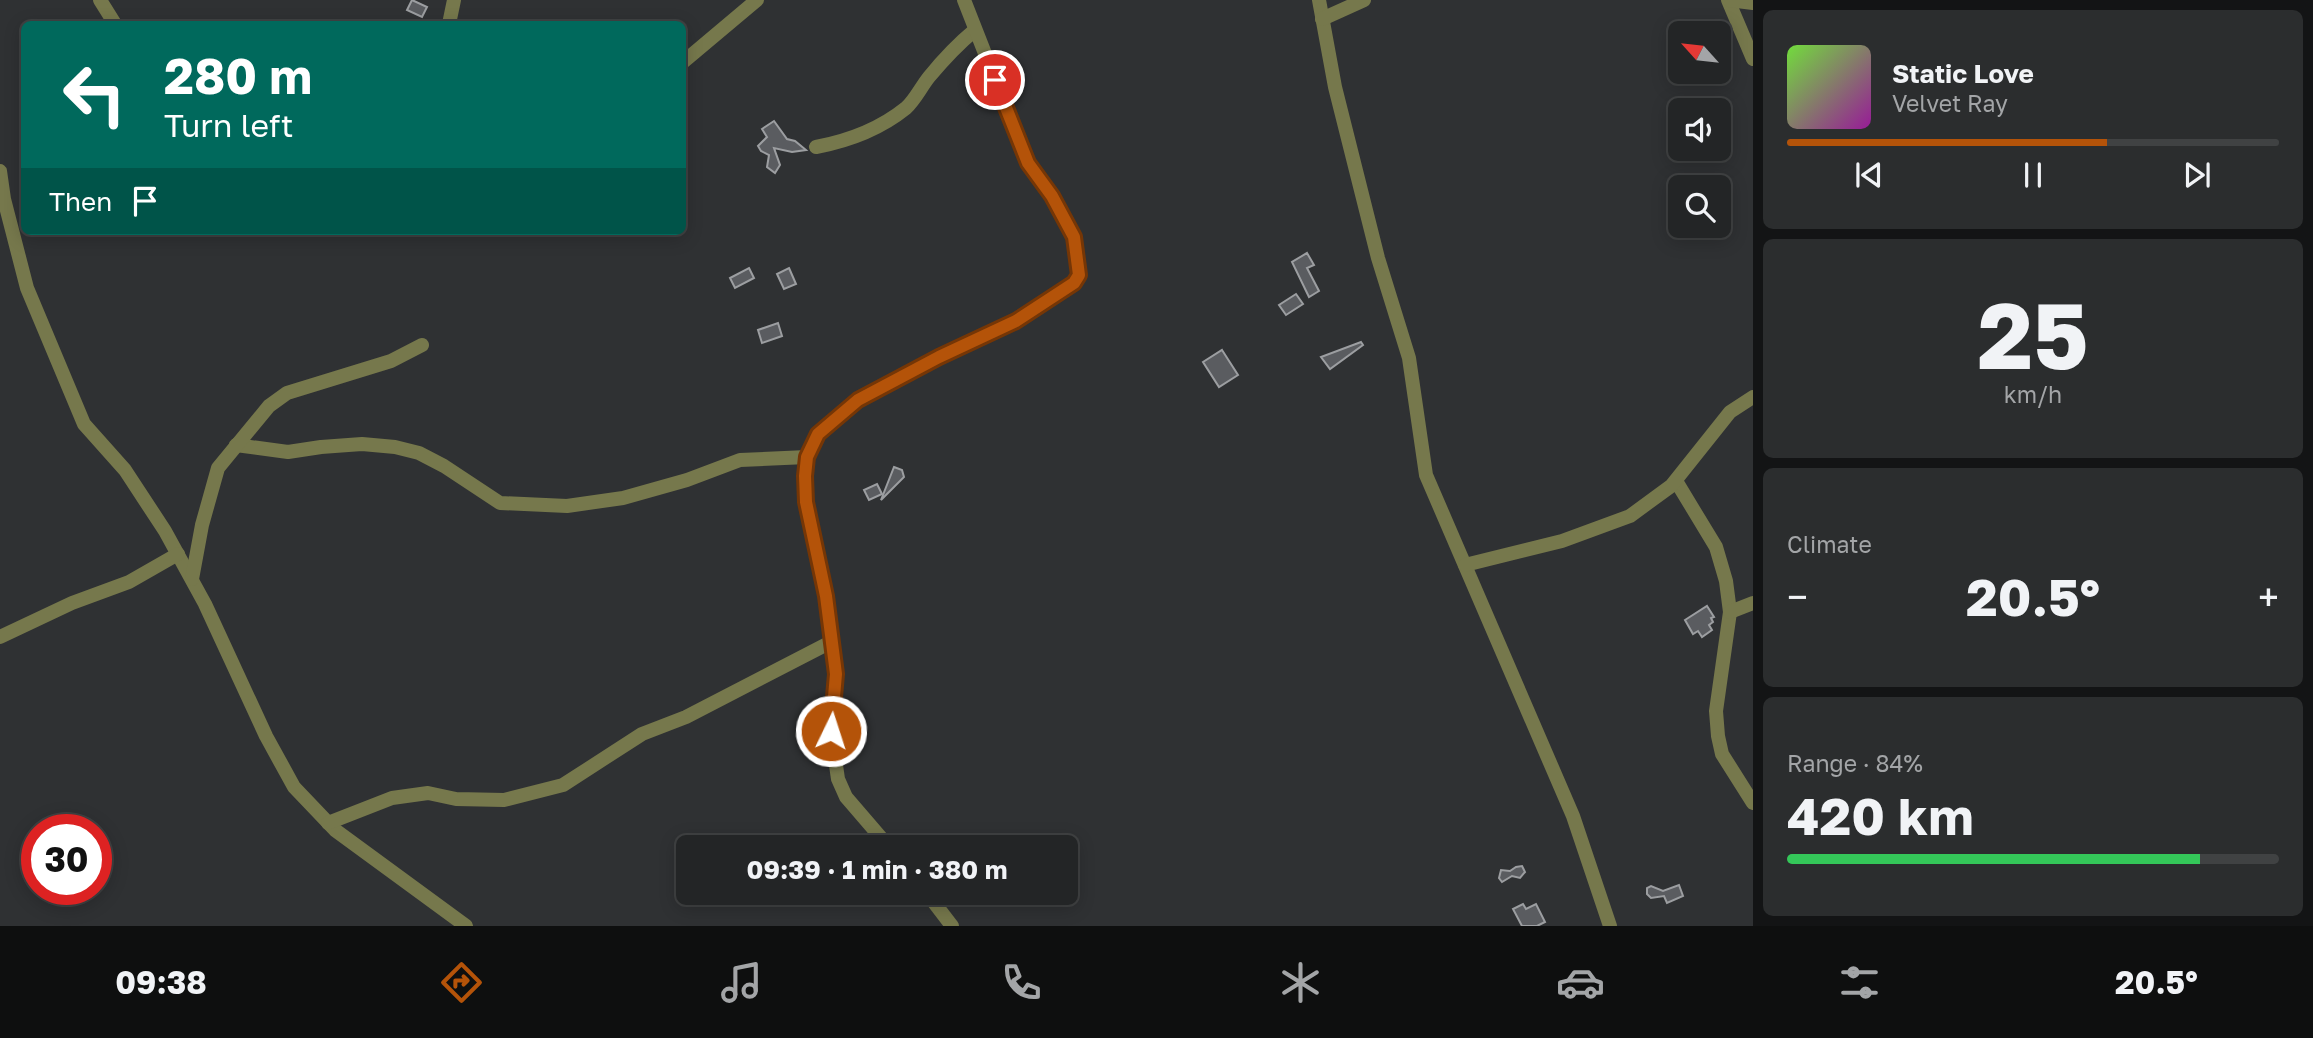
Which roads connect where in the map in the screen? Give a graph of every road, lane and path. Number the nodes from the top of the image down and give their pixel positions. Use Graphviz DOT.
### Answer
graph roads {
  1 [pos="100,0"];
  2 [pos="454,0"];
  3 [pos="757,0"];
  4 [pos="964,0"];
  5 [pos="1319,0"];
  6 [pos="1364,0"];
  7 [pos="1729,0"];
  8 [pos="1753,3"];
  9 [pos="1322,19"];
  10 [pos="113,21"];
  11 [pos="450,21"];
  12 [pos="975,30"];
  13 [pos="1753,59"];
  14 [pos="686,60"];
  15 [pos="816,147"];
  16 [pos="0,171"];
  17 [pos="422,345"];
  18 [pos="1753,397"];
  19 [pos="236,444"];
  20 [pos="807,457"];
  21 [pos="1676,481"];
  22 [pos="178,554"];
  23 [pos="1465,565"];
  24 [pos="192,579"];
  25 [pos="1753,603"];
  26 [pos="1730,612"];
  27 [pos="0,637"];
  28 [pos="831,642"];
  29 [pos="1753,803"];
  30 [pos="328,823"];
  31 [pos="879,835"];
  32 [pos="936,905"];
  33 [pos="466,926"];
  34 [pos="952,926"];
  35 [pos="1610,926"];
  1 -- 10 [label="street"];
  2 -- 11 [label="street"];
  3 -- 14 [label="street"];
  4 -- 12 [label="street"];
  5 -- 9 [label="street"];
  6 -- 9 [label="street"];
  7 -- 8 [label="street"];
  7 -- 13 [label="street"];
  9 -- 23 [label="street"];
  12 -- 15 [label="street"];
  12 -- 20 [label="street"];
  16 -- 22 [label="street"];
  17 -- 19 [label="street"];
  18 -- 21 [label="street"];
  19 -- 20 [label="street"];
  19 -- 24 [label="street"];
  20 -- 28 [label="street"];
  21 -- 23 [label="street"];
  21 -- 26 [label="street"];
  22 -- 24 [label="street"];
  22 -- 27 [label="street"];
  23 -- 35 [label="street"];
  24 -- 30 [label="street"];
  25 -- 26 [label="street"];
  26 -- 29 [label="street"];
  28 -- 30 [label="street"];
  28 -- 31 [label="street"];
  30 -- 33 [label="street"];
  32 -- 34 [label="street"];
}
